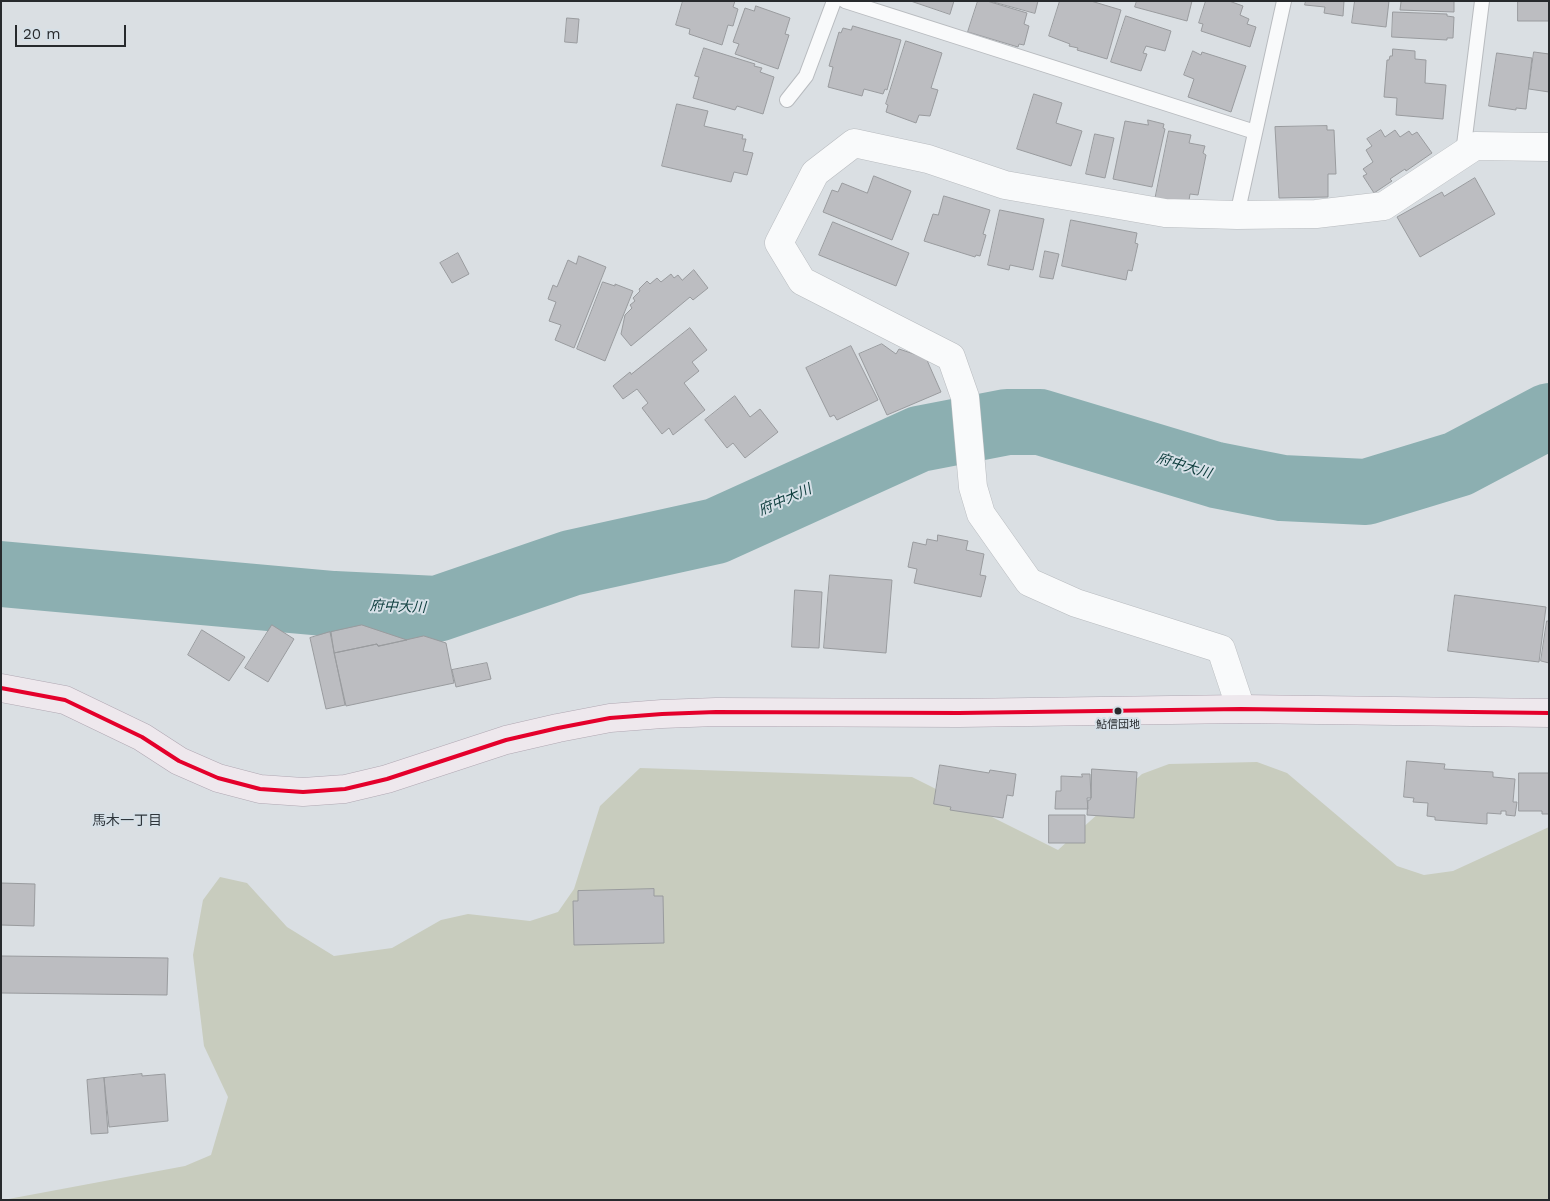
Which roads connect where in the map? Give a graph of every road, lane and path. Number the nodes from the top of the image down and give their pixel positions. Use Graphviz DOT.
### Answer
graph roads {
  1 [pos="834,1"];
  2 [pos="845,1"];
  3 [pos="1284,1"];
  4 [pos="1482,1"];
  5 [pos="787,100"];
  6 [pos="1255,132"];
  7 [pos="1549,147"];
  8 [pos="1463,153"];
  9 [pos="1237,215"];
  10 [pos="1,688"];
  11 [pos="1241,709"];
  12 [pos="1549,713"];
  1 -- 5 [label="lane"];
  2 -- 6 [label="lane"];
  3 -- 6 [label="lane"];
  4 -- 8 [label="lane"];
  6 -- 9 [label="lane"];
  7 -- 8 [label="street"];
  8 -- 9 [label="street"];
  9 -- 11 [label="street"];
  10 -- 11 [label="main road"];
  11 -- 12 [label="main road"];
}
